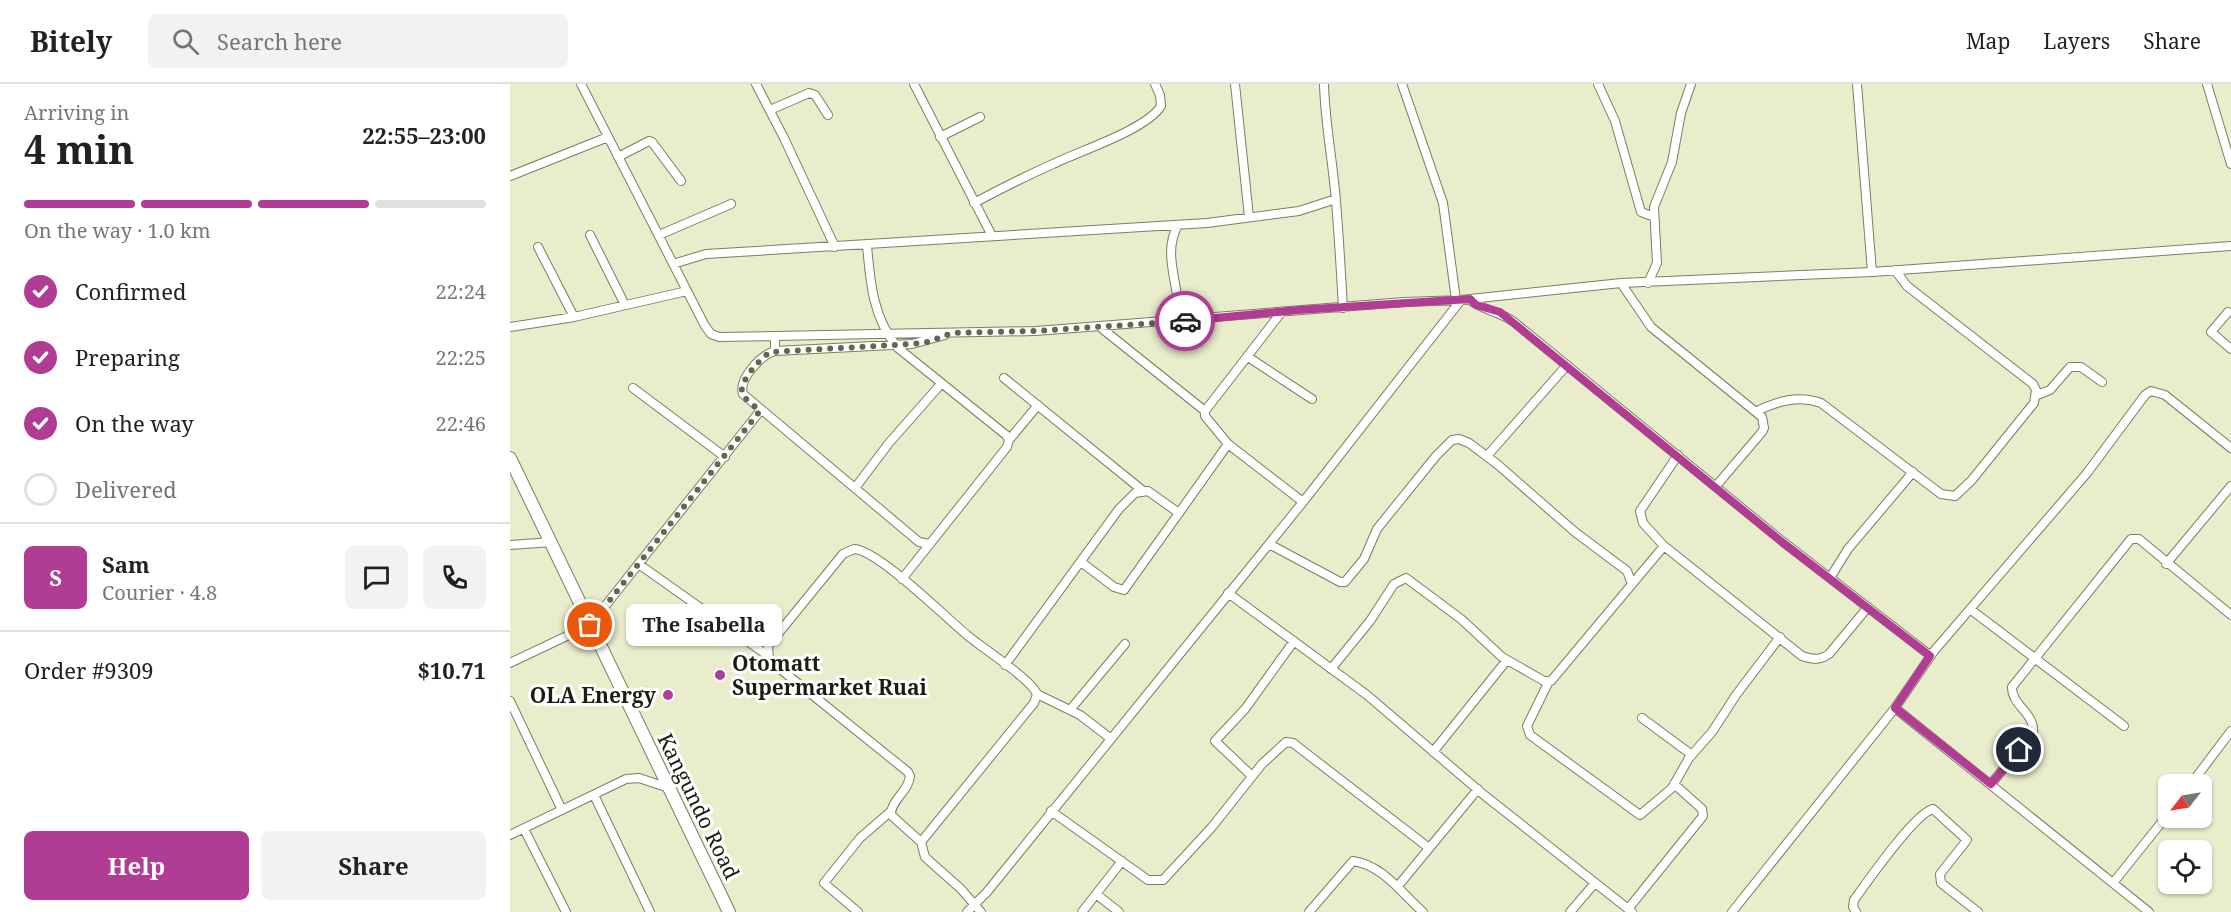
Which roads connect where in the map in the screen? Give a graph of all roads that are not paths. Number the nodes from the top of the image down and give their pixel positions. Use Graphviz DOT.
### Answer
graph roads {
  1 [pos="581,84"];
  2 [pos="756,84"];
  3 [pos="914,84"];
  4 [pos="1155,84"];
  5 [pos="1235,84"];
  6 [pos="1324,84"];
  7 [pos="1402,84"];
  8 [pos="1598,84"];
  9 [pos="1691,84"];
  10 [pos="1857,84"];
  11 [pos="2206,84"];
  12 [pos="770,110"];
  13 [pos="828,115"];
  14 [pos="980,117"];
  15 [pos="608,137"];
  16 [pos="940,137"];
  17 [pos="618,157"];
  18 [pos="2231,164"];
  19 [pos="510,176"];
  20 [pos="681,181"];
  21 [pos="1336,199"];
  22 [pos="974,203"];
  23 [pos="731,204"];
  24 [pos="1652,216"];
  25 [pos="1249,217"];
  26 [pos="1178,225"];
  27 [pos="590,235"];
  28 [pos="659,235"];
  29 [pos="992,236"];
  30 [pos="867,245"];
  31 [pos="2231,246"];
  32 [pos="538,247"];
  33 [pos="835,247"];
  34 [pos="673,264"];
  35 [pos="1895,270"];
  36 [pos="1872,272"];
  37 [pos="1621,283"];
  38 [pos="1648,283"];
  39 [pos="687,291"];
  40 [pos="1462,300"];
  41 [pos="625,305"];
  42 [pos="1343,308"];
  43 [pos="2228,312"];
  44 [pos="1280,314"];
  45 [pos="574,317"];
  46 [pos="1179,322"];
  47 [pos="510,327"];
  48 [pos="1100,327"];
  49 [pos="952,333"];
  50 [pos="886,334"];
  51 [pos="775,337"];
  52 [pos="894,344"];
  53 [pos="2231,349"];
  54 [pos="775,351"];
  55 [pos="1248,357"];
  56 [pos="1567,365"];
  57 [pos="1004,378"];
  58 [pos="2102,382"];
  59 [pos="941,384"];
  60 [pos="633,388"];
  61 [pos="2037,395"];
  62 [pos="1312,399"];
  63 [pos="1038,405"];
  64 [pos="760,411"];
  65 [pos="1205,411"];
  66 [pos="1757,411"];
  67 [pos="1009,440"];
  68 [pos="1228,444"];
  69 [pos="2231,448"];
  70 [pos="1678,455"];
  71 [pos="1487,456"];
  72 [pos="725,457"];
  73 [pos="510,458"];
  74 [pos="1913,472"];
  75 [pos="1716,486"];
  76 [pos="2231,486"];
  77 [pos="855,488"];
  78 [pos="1142,490"];
  79 [pos="1303,502"];
  80 [pos="1179,513"];
  81 [pos="552,542"];
  82 [pos="919,542"];
  83 [pos="930,544"];
  84 [pos="1269,544"];
  85 [pos="510,545"];
  86 [pos="1664,546"];
  87 [pos="922,554"];
  88 [pos="1081,562"];
  89 [pos="2166,564"];
  90 [pos="640,565"];
  91 [pos="1646,568"];
  92 [pos="1627,571"];
  93 [pos="1830,578"];
  94 [pos="902,579"];
  95 [pos="1632,584"];
  96 [pos="1228,593"];
  97 [pos="1868,607"];
  98 [pos="1970,609"];
  99 [pos="2231,615"];
  100 [pos="590,625"];
  101 [pos="1780,637"];
  102 [pos="1294,642"];
  103 [pos="1125,644"];
  104 [pos="767,655"];
  105 [pos="1930,656"];
  106 [pos="2034,657"];
  107 [pos="1507,660"];
  108 [pos="510,663"];
  109 [pos="1005,665"];
  110 [pos="1331,669"];
  111 [pos="1549,681"];
  112 [pos="1037,694"];
  113 [pos="510,701"];
  114 [pos="1895,708"];
  115 [pos="1070,710"];
  116 [pos="1642,718"];
  117 [pos="2124,726"];
  118 [pos="2231,732"];
  119 [pos="1110,738"];
  120 [pos="1433,752"];
  121 [pos="1692,756"];
  122 [pos="2199,774"];
  123 [pos="1252,776"];
  124 [pos="1674,784"];
  125 [pos="1991,784"];
  126 [pos="669,788"];
  127 [pos="1478,789"];
  128 [pos="594,795"];
  129 [pos="562,810"];
  130 [pos="1050,811"];
  131 [pos="890,812"];
  132 [pos="2158,827"];
  133 [pos="524,829"];
  134 [pos="510,835"];
  135 [pos="921,842"];
  136 [pos="1429,848"];
  137 [pos="1122,861"];
  138 [pos="1595,883"];
  139 [pos="2113,883"];
  140 [pos="1398,886"];
  141 [pos="1096,894"];
  142 [pos="974,910"];
  143 [pos="1630,911"];
  144 [pos="566,912"];
  145 [pos="650,912"];
  146 [pos="729,912"];
  147 [pos="858,912"];
  148 [pos="1082,912"];
  149 [pos="1119,912"];
  150 [pos="1309,912"];
  151 [pos="1423,912"];
  152 [pos="1570,912"];
  153 [pos="1732,912"];
  154 [pos="1856,912"];
  155 [pos="1978,912"];
  156 [pos="2149,912"];
  1 -- 15 [label="street"];
  2 -- 12 [label="street"];
  3 -- 16 [label="street"];
  4 -- 22 [label="street"];
  5 -- 25 [label="street"];
  6 -- 21 [label="street"];
  7 -- 40 [label="street"];
  8 -- 24 [label="street"];
  9 -- 24 [label="street"];
  10 -- 36 [label="street"];
  11 -- 18 [label="street"];
  12 -- 13 [label="street"];
  12 -- 33 [label="street"];
  14 -- 16 [label="street"];
  15 -- 17 [label="street"];
  15 -- 19 [label="street"];
  16 -- 22 [label="street"];
  17 -- 20 [label="street"];
  17 -- 28 [label="street"];
  21 -- 25 [label="street"];
  21 -- 42 [label="street"];
  22 -- 29 [label="street"];
  23 -- 28 [label="street"];
  24 -- 38 [label="street"];
  25 -- 26 [label="street"];
  26 -- 29 [label="street"];
  26 -- 46 [label="street"];
  27 -- 41 [label="street"];
  28 -- 34 [label="street"];
  29 -- 30 [label="street"];
  30 -- 33 [label="street"];
  30 -- 50 [label="street"];
  31 -- 35 [label="street"];
  32 -- 45 [label="street"];
  33 -- 34 [label="street"];
  34 -- 39 [label="street"];
  35 -- 36 [label="street"];
  35 -- 61 [label="street"];
  36 -- 38 [label="street"];
  37 -- 38 [label="street"];
  37 -- 40 [label="street"];
  37 -- 66 [label="street"];
  39 -- 41 [label="street"];
  39 -- 51 [label="street"];
  40 -- 42 [label="street"];
  40 -- 56 [label="street"];
  40 -- 79 [label="street"];
  41 -- 45 [label="street"];
  42 -- 44 [label="street"];
  43 -- 53 [label="street"];
  44 -- 46 [label="street"];
  44 -- 55 [label="street"];
  45 -- 47 [label="street"];
  46 -- 48 [label="street"];
  48 -- 49 [label="street"];
  48 -- 65 [label="street"];
  49 -- 50 [label="street"];
  49 -- 52 [label="street"];
  50 -- 51 [label="street"];
  50 -- 52 [label="street"];
  51 -- 54 [label="street"];
  52 -- 54 [label="street"];
  52 -- 59 [label="street"];
  54 -- 64 [label="street"];
  55 -- 62 [label="street"];
  55 -- 65 [label="street"];
  56 -- 70 [label="street"];
  56 -- 71 [label="street"];
  57 -- 63 [label="street"];
  58 -- 61 [label="street"];
  59 -- 67 [label="street"];
  59 -- 77 [label="street"];
  60 -- 72 [label="street"];
  61 -- 74 [label="street"];
  63 -- 67 [label="street"];
  63 -- 78 [label="street"];
  64 -- 72 [label="street"];
  64 -- 77 [label="street"];
  65 -- 68 [label="street"];
  66 -- 74 [label="street"];
  66 -- 75 [label="street"];
  67 -- 83 [label="street"];
  68 -- 79 [label="street"];
  68 -- 80 [label="street"];
  69 -- 98 [label="street"];
  70 -- 75 [label="street"];
  70 -- 86 [label="street"];
  71 -- 84 [label="street"];
  71 -- 92 [label="street"];
  72 -- 90 [label="street"];
  73 -- 81 [label="highway, Kangundo Road"];
  74 -- 93 [label="street"];
  75 -- 93 [label="street"];
  76 -- 89 [label="street"];
  77 -- 82 [label="street"];
  78 -- 80 [label="street"];
  78 -- 88 [label="street"];
  79 -- 84 [label="street"];
  80 -- 88 [label="street"];
  81 -- 85 [label="street"];
  81 -- 100 [label="highway, Kangundo Road"];
  82 -- 83 [label="street"];
  82 -- 87 [label="street"];
  83 -- 87 [label="street"];
  84 -- 96 [label="street"];
  86 -- 91 [label="street"];
  86 -- 101 [label="street"];
  87 -- 94 [label="street"];
  88 -- 109 [label="street"];
  89 -- 99 [label="street"];
  89 -- 106 [label="street"];
  90 -- 100 [label="street"];
  90 -- 104 [label="street"];
  91 -- 92 [label="street"];
  91 -- 95 [label="street"];
  92 -- 95 [label="street"];
  93 -- 97 [label="street"];
  94 -- 104 [label="street"];
  94 -- 109 [label="street"];
  95 -- 111 [label="street"];
  96 -- 102 [label="street"];
  96 -- 119 [label="street"];
  97 -- 101 [label="street"];
  97 -- 105 [label="street"];
  98 -- 105 [label="street"];
  98 -- 106 [label="street"];
  100 -- 108 [label="street"];
  100 -- 126 [label="highway, Kangundo Road"];
  101 -- 121 [label="street"];
  102 -- 110 [label="street"];
  102 -- 123 [label="street"];
  103 -- 115 [label="street"];
  104 -- 131 [label="street"];
  105 -- 114 [label="street"];
  106 -- 117 [label="street"];
  106 -- 125 [label="street"];
  107 -- 110 [label="street"];
  107 -- 111 [label="street"];
  107 -- 120 [label="street"];
  109 -- 112 [label="street"];
  110 -- 120 [label="street"];
  111 -- 124 [label="street"];
  112 -- 115 [label="street"];
  112 -- 135 [label="street"];
  113 -- 129 [label="street"];
  114 -- 125 [label="street"];
  114 -- 153 [label="street"];
  115 -- 119 [label="street"];
  116 -- 121 [label="street"];
  118 -- 122 [label="street"];
  119 -- 130 [label="street"];
  120 -- 127 [label="street"];
  121 -- 124 [label="street"];
  123 -- 136 [label="street"];
  123 -- 137 [label="street"];
  124 -- 143 [label="street"];
  125 -- 139 [label="street"];
  126 -- 128 [label="street"];
  126 -- 146 [label="highway, Kangundo Road"];
  127 -- 136 [label="street"];
  127 -- 138 [label="street"];
  128 -- 129 [label="street"];
  128 -- 145 [label="street"];
  129 -- 133 [label="street"];
  130 -- 137 [label="street"];
  130 -- 142 [label="street"];
  131 -- 135 [label="street"];
  131 -- 147 [label="street"];
  132 -- 139 [label="street"];
  133 -- 134 [label="street"];
  133 -- 144 [label="street"];
  135 -- 142 [label="street"];
  136 -- 140 [label="street"];
  137 -- 141 [label="street"];
  138 -- 143 [label="street"];
  138 -- 152 [label="street"];
  139 -- 156 [label="street"];
  140 -- 150 [label="street"];
  140 -- 151 [label="street"];
  141 -- 148 [label="street"];
  141 -- 149 [label="street"];
  154 -- 155 [label="street"];
}
